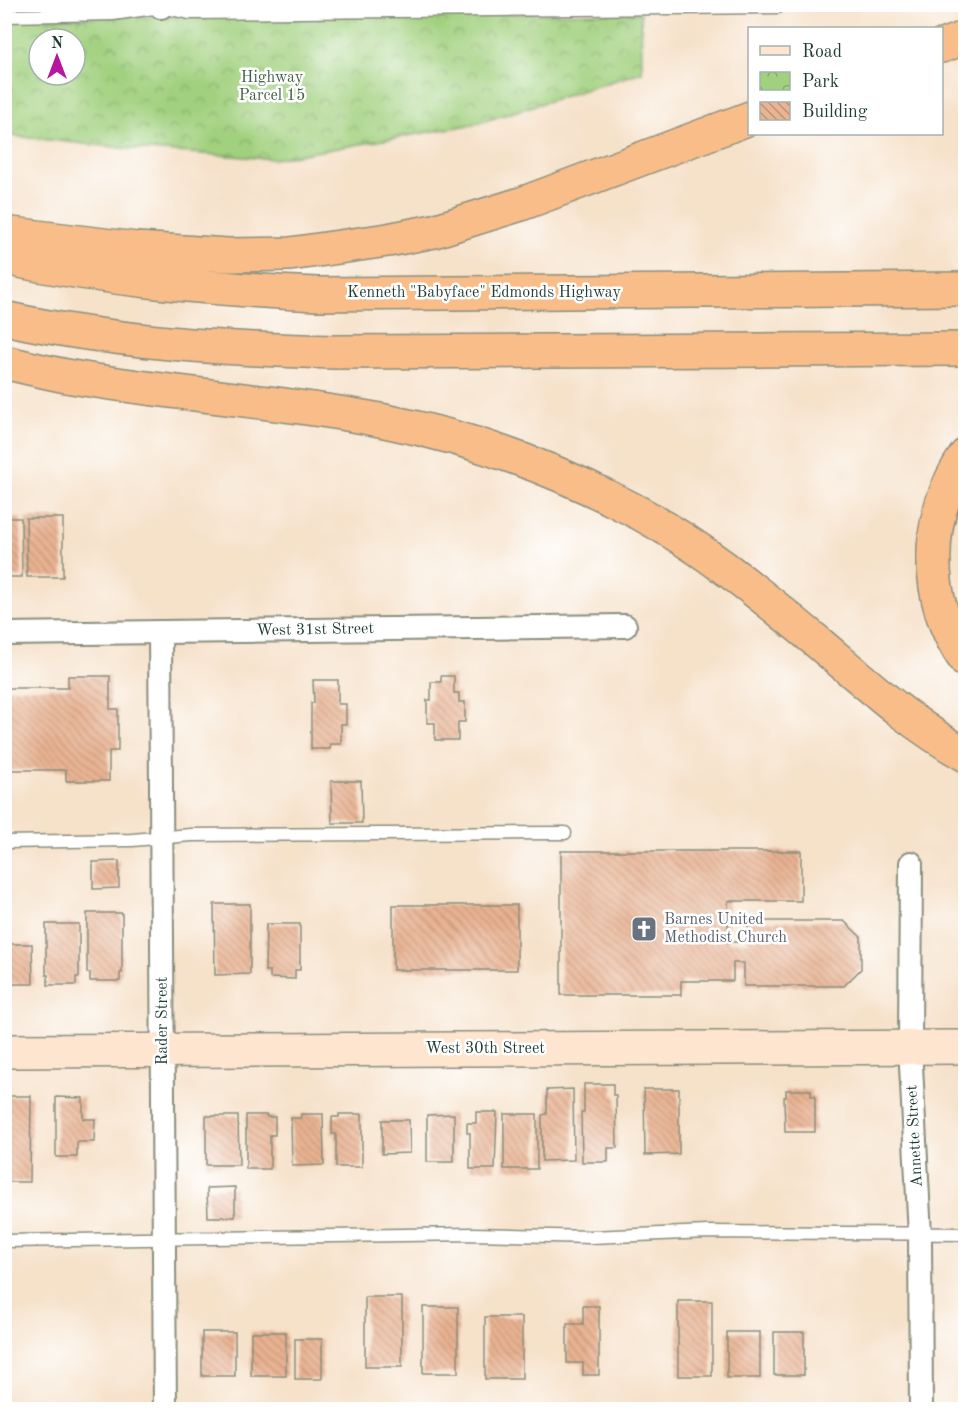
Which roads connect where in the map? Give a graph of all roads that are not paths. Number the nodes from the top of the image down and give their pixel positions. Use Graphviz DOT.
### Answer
graph roads {
  1 [pos="161,6"];
  2 [pos="778,7"];
  3 [pos="4,16"];
  4 [pos="966,37"];
  5 [pos="943,46"];
  6 [pos="748,119"];
  7 [pos="4,233"];
  8 [pos="4,258"];
  9 [pos="966,289"];
  10 [pos="4,318"];
  11 [pos="966,349"];
  12 [pos="4,362"];
  13 [pos="966,455"];
  14 [pos="625,626"];
  15 [pos="160,632"];
  16 [pos="4,634"];
  17 [pos="966,661"];
  18 [pos="966,754"];
  19 [pos="565,832"];
  20 [pos="162,838"];
  21 [pos="4,842"];
  22 [pos="911,863"];
  23 [pos="910,1047"];
  24 [pos="966,1047"];
  25 [pos="163,1050"];
  26 [pos="4,1051"];
  27 [pos="966,1234"];
  28 [pos="920,1235"];
  29 [pos="164,1238"];
  30 [pos="4,1241"];
  31 [pos="165,1410"];
  32 [pos="921,1410"];
  1 -- 2 [label="lane"];
  1 -- 3 [label="lane"];
  4 -- 5 [label="highway"];
  6 -- 7 [label="highway"];
  8 -- 9 [label="highway, Kenneth \"Babyface\" Edmonds Highway"];
  10 -- 11 [label="highway"];
  12 -- 18 [label="highway"];
  13 -- 17 [label="highway"];
  14 -- 15 [label="street, West 31st Street"];
  15 -- 16 [label="street, West 31st Street"];
  15 -- 20 [label="street, Rader Street"];
  19 -- 20 [label="lane"];
  20 -- 21 [label="lane"];
  20 -- 25 [label="street, Rader Street"];
  22 -- 23 [label="street, Annette Street"];
  23 -- 24 [label="main road, West 30th Street"];
  23 -- 25 [label="main road, West 30th Street"];
  23 -- 28 [label="street, Annette Street"];
  25 -- 26 [label="main road, West 30th Street"];
  25 -- 29 [label="street, Rader Street"];
  27 -- 28 [label="lane"];
  28 -- 29 [label="lane"];
  28 -- 32 [label="street, Annette Street"];
  29 -- 30 [label="lane"];
  29 -- 31 [label="street, Rader Street"];
}
